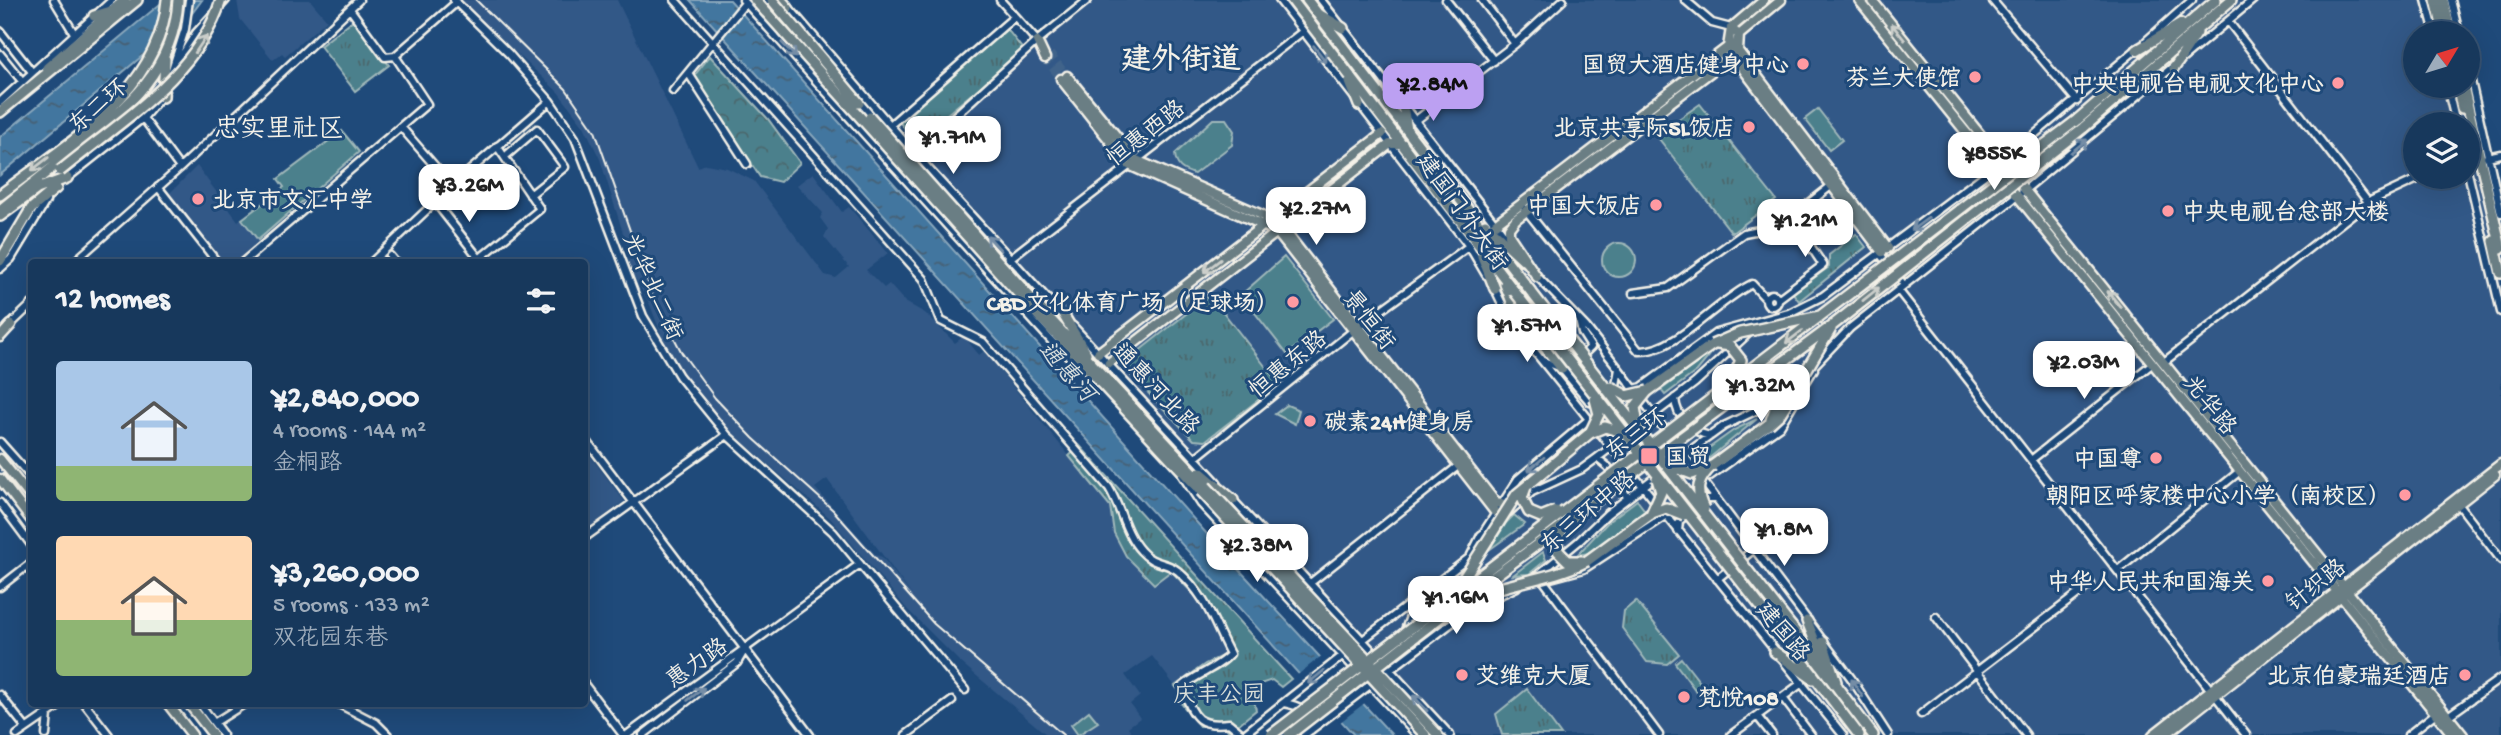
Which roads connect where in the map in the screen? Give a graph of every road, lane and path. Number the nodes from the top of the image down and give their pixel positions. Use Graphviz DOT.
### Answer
graph roads {
  1 [pos="54,0"];
  2 [pos="112,0"];
  3 [pos="125,0"];
  4 [pos="137,0"];
  5 [pos="167,0"];
  6 [pos="178,0"];
  7 [pos="189,0"];
  8 [pos="221,0"];
  9 [pos="226,0"];
  10 [pos="359,0"];
  11 [pos="675,0"];
  12 [pos="761,0"];
  13 [pos="772,0"];
  14 [pos="1000,0"];
  15 [pos="1088,0"];
  16 [pos="1279,0"];
  17 [pos="1292,0"];
  18 [pos="1307,0"];
  19 [pos="1321,0"];
  20 [pos="1446,0"];
  21 [pos="1482,0"];
  22 [pos="1563,0"];
  23 [pos="1685,0"];
  24 [pos="1764,0"];
  25 [pos="1781,0"];
  26 [pos="1859,0"];
  27 [pos="1872,0"];
  28 [pos="1992,0"];
  29 [pos="2192,0"];
  30 [pos="2231,0"];
  31 [pos="2242,0"];
  32 [pos="2253,0"];
  33 [pos="2426,0"];
  34 [pos="2436,0"];
  35 [pos="2443,0"];
  36 [pos="2451,0"];
  37 [pos="456,1"];
  38 [pos="747,1"];
  39 [pos="784,3"];
  40 [pos="350,9"];
  41 [pos="2210,9"];
  42 [pos="113,11"];
  43 [pos="1316,13"];
  44 [pos="94,16"];
  45 [pos="1014,18"];
  46 [pos="2228,21"];
  47 [pos="2432,21"];
  48 [pos="2441,21"];
  49 [pos="2448,21"];
  50 [pos="2456,21"];
  51 [pos="767,27"];
  52 [pos="1343,28"];
  53 [pos="1731,28"];
  54 [pos="0,31"];
  55 [pos="1302,32"];
  56 [pos="74,33"];
  57 [pos="1738,35"];
  58 [pos="1037,41"];
  59 [pos="711,42"];
  60 [pos="1515,44"];
  61 [pos="2137,50"];
  62 [pos="1730,51"];
  63 [pos="165,54"];
  64 [pos="395,56"];
  65 [pos="1047,56"];
  66 [pos="1,57"];
  67 [pos="811,60"];
  68 [pos="1494,61"];
  69 [pos="174,67"];
  70 [pos="1343,67"];
  71 [pos="2174,68"];
  72 [pos="32,72"];
  73 [pos="689,74"];
  74 [pos="1064,78"];
  75 [pos="26,84"];
  76 [pos="673,91"];
  77 [pos="163,97"];
  78 [pos="2466,98"];
  79 [pos="2474,98"];
  80 [pos="550,101"];
  81 [pos="2077,101"];
  82 [pos="1359,105"];
  83 [pos="1404,106"];
  84 [pos="2,107"];
  85 [pos="143,118"];
  86 [pos="1415,121"];
  87 [pos="2080,124"];
  88 [pos="890,126"];
  89 [pos="401,127"];
  90 [pos="1408,132"];
  91 [pos="1382,134"];
  92 [pos="872,141"];
  93 [pos="1368,144"];
  94 [pos="1390,144"];
  95 [pos="1403,144"];
  96 [pos="497,146"];
  97 [pos="914,153"];
  98 [pos="508,154"];
  99 [pos="2501,154"];
  100 [pos="2487,157"];
  101 [pos="2003,161"];
  102 [pos="1133,163"];
  103 [pos="747,164"];
  104 [pos="180,168"];
  105 [pos="1994,168"];
  106 [pos="896,169"];
  107 [pos="63,175"];
  108 [pos="2480,183"];
  109 [pos="1336,185"];
  110 [pos="452,186"];
  111 [pos="1831,186"];
  112 [pos="2403,186"];
  113 [pos="158,187"];
  114 [pos="56,188"];
  115 [pos="2026,189"];
  116 [pos="2472,189"];
  117 [pos="0,195"];
  118 [pos="530,195"];
  119 [pos="2017,196"];
  120 [pos="435,202"];
  121 [pos="2368,202"];
  122 [pos="1466,206"];
  123 [pos="1523,207"];
  124 [pos="0,210"];
  125 [pos="2501,213"];
  126 [pos="0,216"];
  127 [pos="1791,217"];
  128 [pos="1269,222"];
  129 [pos="1495,224"];
  130 [pos="1279,229"];
  131 [pos="1474,245"];
  132 [pos="2501,248"];
  133 [pos="1883,251"];
  134 [pos="77,259"];
  135 [pos="215,259"];
  136 [pos="247,259"];
  137 [pos="375,259"];
  138 [pos="479,259"];
  139 [pos="483,259"];
  140 [pos="1009,259"];
  141 [pos="0,261"];
  142 [pos="1525,261"];
  143 [pos="0,269"];
  144 [pos="2501,273"];
  145 [pos="1537,277"];
  146 [pos="1504,278"];
  147 [pos="1901,288"];
  148 [pos="1495,289"];
  149 [pos="1633,293"];
  150 [pos="28,308"];
  151 [pos="1035,308"];
  152 [pos="2501,312"];
  153 [pos="1064,316"];
  154 [pos="1822,316"];
  155 [pos="1579,320"];
  156 [pos="1761,321"];
  157 [pos="1139,323"];
  158 [pos="11,325"];
  159 [pos="1833,325"];
  160 [pos="1357,328"];
  161 [pos="0,336"];
  162 [pos="1712,345"];
  163 [pos="1123,351"];
  164 [pos="1098,353"];
  165 [pos="1542,360"];
  166 [pos="2164,362"];
  167 [pos="1108,363"];
  168 [pos="2153,363"];
  169 [pos="1817,364"];
  170 [pos="1562,369"];
  171 [pos="1619,369"];
  172 [pos="1096,374"];
  173 [pos="1596,374"];
  174 [pos="1591,389"];
  175 [pos="1634,389"];
  176 [pos="1648,391"];
  177 [pos="1721,392"];
  178 [pos="1675,398"];
  179 [pos="1729,402"];
  180 [pos="1653,415"];
  181 [pos="1588,420"];
  182 [pos="1769,424"];
  183 [pos="1590,433"];
  184 [pos="1642,434"];
  185 [pos="727,435"];
  186 [pos="1710,436"];
  187 [pos="1630,441"];
  188 [pos="0,442"];
  189 [pos="588,442"];
  190 [pos="1611,448"];
  191 [pos="1173,455"];
  192 [pos="1684,455"];
  193 [pos="1195,458"];
  194 [pos="1597,458"];
  195 [pos="0,459"];
  196 [pos="2031,460"];
  197 [pos="1663,463"];
  198 [pos="2501,464"];
  199 [pos="1458,466"];
  200 [pos="1712,466"];
  201 [pos="1653,471"];
  202 [pos="2240,471"];
  203 [pos="2501,471"];
  204 [pos="28,474"];
  205 [pos="0,479"];
  206 [pos="1703,481"];
  207 [pos="1528,485"];
  208 [pos="1642,488"];
  209 [pos="1204,489"];
  210 [pos="28,494"];
  211 [pos="1628,498"];
  212 [pos="1716,499"];
  213 [pos="1233,500"];
  214 [pos="2457,502"];
  215 [pos="0,503"];
  216 [pos="635,503"];
  217 [pos="1573,503"];
  218 [pos="1501,504"];
  219 [pos="1495,513"];
  220 [pos="1651,514"];
  221 [pos="28,516"];
  222 [pos="1665,516"];
  223 [pos="1689,518"];
  224 [pos="1570,519"];
  225 [pos="1712,525"];
  226 [pos="1678,531"];
  227 [pos="588,535"];
  228 [pos="1481,536"];
  229 [pos="28,541"];
  230 [pos="1753,550"];
  231 [pos="2501,560"];
  232 [pos="1587,561"];
  233 [pos="860,564"];
  234 [pos="28,565"];
  235 [pos="2118,570"];
  236 [pos="1717,579"];
  237 [pos="1543,580"];
  238 [pos="1528,582"];
  239 [pos="1309,584"];
  240 [pos="2091,584"];
  241 [pos="0,587"];
  242 [pos="1456,592"];
  243 [pos="2343,592"];
  244 [pos="1416,599"];
  245 [pos="1461,601"];
  246 [pos="1936,617"];
  247 [pos="1807,621"];
  248 [pos="1361,640"];
  249 [pos="1823,642"];
  250 [pos="746,649"];
  251 [pos="1774,652"];
  252 [pos="1343,656"];
  253 [pos="1378,657"];
  254 [pos="1390,671"];
  255 [pos="1977,671"];
  256 [pos="1359,673"];
  257 [pos="1829,678"];
  258 [pos="2501,678"];
  259 [pos="1802,683"];
  260 [pos="1820,684"];
  261 [pos="1372,686"];
  262 [pos="588,689"];
  263 [pos="965,690"];
  264 [pos="1839,691"];
  265 [pos="2213,693"];
  266 [pos="0,695"];
  267 [pos="1783,698"];
  268 [pos="952,701"];
  269 [pos="1284,703"];
  270 [pos="58,707"];
  271 [pos="87,707"];
  272 [pos="170,707"];
  273 [pos="191,707"];
  274 [pos="202,707"];
  275 [pos="239,707"];
  276 [pos="346,707"];
  277 [pos="1309,711"];
  278 [pos="2436,713"];
  279 [pos="48,714"];
  280 [pos="1921,715"];
  281 [pos="1757,716"];
  282 [pos="2448,716"];
  283 [pos="214,723"];
  284 [pos="26,728"];
  285 [pos="1311,730"];
  286 [pos="1242,734"];
  287 [pos="17,735"];
  288 [pos="46,735"];
  289 [pos="109,735"];
  290 [pos="192,735"];
  291 [pos="213,735"];
  292 [pos="223,735"];
  293 [pos="388,735"];
  294 [pos="625,735"];
  295 [pos="643,735"];
  296 [pos="810,735"];
  297 [pos="906,735"];
  298 [pos="1271,735"];
  299 [pos="1289,735"];
  300 [pos="1304,735"];
  301 [pos="1417,735"];
  302 [pos="1424,735"];
  303 [pos="1438,735"];
  304 [pos="1450,735"];
  305 [pos="1659,735"];
  306 [pos="1731,735"];
  307 [pos="1772,735"];
  308 [pos="1811,735"];
  309 [pos="1843,735"];
  310 [pos="1859,735"];
  311 [pos="1873,735"];
  312 [pos="1888,735"];
  313 [pos="2026,735"];
  314 [pos="2153,735"];
  315 [pos="2165,735"];
  316 [pos="2246,735"];
  317 [pos="2408,735"];
  318 [pos="2453,735"];
  319 [pos="2463,735"];
  1 -- 56 [label="street"];
  2 -- 44 [label="street"];
  3 -- 42 [label="highway"];
  4 -- 75 [label="highway"];
  5 -- 117 [label="highway, 东二环, one-way"];
  6 -- 63 [label="highway, 东二环"];
  7 -- 69 [label="street"];
  107 -- 8 [label="highway, one-way, bridge"];
  9 -- 69 [label="street"];
  10 -- 40 [label="street"];
  11 -- 59 [label="street"];
  12 -- 67 [label="highway, bridge"];
  13 -- 151 [label="highway, 通惠河北路, bridge"];
  14 -- 45 [label="street"];
  15 -- 58 [label="street"];
  16 -- 55 [label="street, 建国门外大街"];
  17 -- 70 [label="highway, 建国门外大街"];
  18 -- 43 [label="highway, 建国门外大街"];
  19 -- 52 [label="street, 建国门外大街"];
  20 -- 68 [label="street"];
  21 -- 60 [label="street"];
  22 -- 60 [label="street"];
  23 -- 53 [label="street"];
  24 -- 53 [label="main road"];
  25 -- 57 [label="main road"];
  26 -- 105 [label="main road, 光华路"];
  101 -- 27 [label="main road, 光华路, one-way"];
  28 -- 81 [label="street"];
  29 -- 61 [label="street, 东三环中路"];
  30 -- 41 [label="highway, 东三环"];
  31 -- 41 [label="highway"];
  32 -- 46 [label="street, 东三环中路"];
  33 -- 47 [label="street"];
  34 -- 48 [label="highway"];
  35 -- 49 [label="highway"];
  36 -- 50 [label="street"];
  37 -- 64 [label="street"];
  37 -- 80 [label="street, 光华北二街"];
  38 -- 51 [label="street, 通惠河北路"];
  38 -- 59 [label="street"];
  38 -- 67 [label="highway, 通惠河北路, bridge"];
  39 -- 51 [label="street"];
  39 -- 88 [label="street, 通惠河北路"];
  40 -- 64 [label="street"];
  40 -- 104 [label="street"];
  41 -- 61 [label="highway"];
  41 -- 71 [label="highway"];
  41 -- 87 [label="highway, 东三环"];
  42 -- 44 [label="highway"];
  42 -- 75 [label="highway"];
  43 -- 52 [label="highway"];
  43 -- 90 [label="highway, 建国门外大街"];
  44 -- 56 [label="street"];
  45 -- 58 [label="street"];
  45 -- 88 [label="street"];
  46 -- 71 [label="street, 东三环中路"];
  46 -- 121 [label="street"];
  51 -- 92 [label="street, 通惠河北路, one-way"];
  52 -- 83 [label="street, 建国门外大街"];
  53 -- 57 [label="main road"];
  53 -- 62 [label="main road"];
  54 -- 72 [label="street"];
  55 -- 82 [label="street, 建国门外大街, one-way"];
  55 -- 102 [label="street, 恒惠西路"];
  56 -- 72 [label="street"];
  57 -- 62 [label="main road"];
  57 -- 133 [label="main road"];
  58 -- 65 [label="main road"];
  58 -- 97 [label="street"];
  59 -- 73 [label="street"];
  59 -- 286 [label="street"];
  60 -- 68 [label="street"];
  61 -- 81 [label="street, 东三环中路"];
  62 -- 111 [label="main road"];
  62 -- 123 [label="main road"];
  63 -- 77 [label="highway"];
  63 -- 124 [label="highway, 东二环"];
  64 -- 89 [label="street"];
  66 -- 75 [label="street"];
  67 -- 151 [label="highway, 通惠河北路, bridge"];
  68 -- 86 [label="street"];
  69 -- 77 [label="street"];
  70 -- 82 [label="highway"];
  70 -- 95 [label="highway, 建国门外大街"];
  115 -- 71 [label="street, 东三环中路, one-way"];
  72 -- 75 [label="street"];
  73 -- 76 [label="street"];
  73 -- 103 [label="street"];
  74 -- 102 [label="main road, 景恒街"];
  75 -- 84 [label="highway"];
  77 -- 85 [label="street"];
  78 -- 132 [label="highway"];
  79 -- 100 [label="street"];
  80 -- 96 [label="street"];
  80 -- 185 [label="street, 光华北二街"];
  81 -- 101 [label="street, 东三环中路"];
  82 -- 91 [label="street, 建国门外大街"];
  83 -- 86 [label="street, 建国门外大街"];
  83 -- 90 [label="highway"];
  85 -- 104 [label="street"];
  85 -- 107 [label="street"];
  86 -- 129 [label="street, 建国门外大街"];
  87 -- 154 [label="highway, 东三环, bridge"];
  159 -- 87 [label="highway, 东三环, one-way, bridge"];
  88 -- 92 [label="street"];
  88 -- 97 [label="street, 通惠河北路"];
  89 -- 110 [label="street"];
  89 -- 136 [label="street"];
  90 -- 122 [label="highway, 建国门外大街"];
  91 -- 93 [label="main road"];
  91 -- 94 [label="street, 建国门外大街"];
  92 -- 106 [label="street, 通惠河北路"];
  93 -- 109 [label="main road"];
  93 -- 128 [label="main road"];
  94 -- 95 [label="main road"];
  94 -- 109 [label="main road"];
  94 -- 131 [label="street, 建国门外大街"];
  95 -- 131 [label="highway, 建国门外大街"];
  96 -- 110 [label="street"];
  96 -- 118 [label="street"];
  97 -- 106 [label="street"];
  140 -- 97 [label="street, 通惠河北路, one-way"];
  98 -- 118 [label="street"];
  99 -- 100 [label="street"];
  100 -- 125 [label="street"];
  101 -- 105 [label="street, 东三环中路"];
  101 -- 115 [label="main road, 光华路"];
  102 -- 128 [label="main road, 景恒街"];
  102 -- 140 [label="street, 恒惠西路"];
  104 -- 113 [label="street"];
  105 -- 119 [label="main road, 光华路"];
  105 -- 133 [label="street, 东三环中路, one-way"];
  106 -- 172 [label="street, 通惠河北路"];
  107 -- 114 [label="street"];
  107 -- 126 [label="highway"];
  108 -- 144 [label="highway"];
  109 -- 130 [label="main road"];
  110 -- 120 [label="street"];
  111 -- 127 [label="street"];
  111 -- 133 [label="main road"];
  112 -- 121 [label="street"];
  113 -- 134 [label="street"];
  113 -- 135 [label="street"];
  114 -- 141 [label="highway"];
  114 -- 143 [label="street"];
  115 -- 119 [label="street, 东三环中路"];
  166 -- 115 [label="main road, 光华路, one-way"];
  116 -- 152 [label="street"];
  118 -- 139 [label="street"];
  119 -- 147 [label="street, 东三环中路"];
  119 -- 168 [label="main road, 光华路"];
  120 -- 137 [label="street"];
  120 -- 138 [label="street"];
  121 -- 166 [label="street"];
  122 -- 142 [label="highway"];
  122 -- 173 [label="highway, 建国门外大街, bridge"];
  123 -- 127 [label="street"];
  123 -- 129 [label="main road"];
  123 -- 145 [label="main road"];
  127 -- 149 [label="street"];
  128 -- 130 [label="main road, 景恒街"];
  128 -- 157 [label="main road, one-way"];
  129 -- 142 [label="street, 建国门外大街"];
  130 -- 160 [label="main road, 景恒街"];
  130 -- 163 [label="main road"];
  131 -- 146 [label="highway, 建国门外大街"];
  131 -- 148 [label="highway"];
  131 -- 160 [label="street, 恒惠东路"];
  133 -- 147 [label="street"];
  133 -- 156 [label="street, 东三环中路"];
  140 -- 153 [label="street, 通惠河北路"];
  142 -- 145 [label="street, 建国门外大街"];
  145 -- 155 [label="street, 建国门外大街"];
  146 -- 170 [label="highway"];
  146 -- 174 [label="highway, 建国门外大街, bridge"];
  147 -- 169 [label="street, 东三环中路"];
  147 -- 196 [label="street"];
  148 -- 165 [label="street, 建国门外大街"];
  150 -- 158 [label="street"];
  151 -- 172 [label="highway, 通惠河北路"];
  153 -- 164 [label="street, 通惠河北路"];
  153 -- 172 [label="highway"];
  154 -- 162 [label="highway, bridge"];
  154 -- 177 [label="highway, 东三环, one-way, bridge"];
  155 -- 170 [label="street"];
  155 -- 171 [label="street, 建国门外大街"];
  156 -- 175 [label="street"];
  156 -- 178 [label="street, 东三环中路"];
  157 -- 163 [label="main road"];
  157 -- 164 [label="main road"];
  158 -- 161 [label="main road"];
  159 -- 179 [label="highway, 东三环, bridge"];
  159 -- 182 [label="highway, bridge"];
  160 -- 193 [label="street, 恒惠东路"];
  160 -- 199 [label="main road, 景恒街"];
  160 -- 218 [label="main road, 景恒街"];
  162 -- 176 [label="highway"];
  162 -- 177 [label="highway, bridge"];
  163 -- 167 [label="main road"];
  164 -- 167 [label="street, 通惠河北路"];
  165 -- 170 [label="street"];
  165 -- 181 [label="street, 建国门外大街"];
  166 -- 243 [label="main road, 光华路"];
  167 -- 193 [label="street, 通惠河北路"];
  168 -- 196 [label="street"];
  168 -- 202 [label="main road, 光华路"];
  169 -- 186 [label="street, 东三环中路"];
  169 -- 206 [label="street"];
  170 -- 171 [label="street"];
  171 -- 175 [label="street, 建国门外大街"];
  172 -- 191 [label="highway, 通惠河北路"];
  173 -- 176 [label="highway, bridge"];
  173 -- 184 [label="highway, 建国门外大街, bridge"];
  174 -- 183 [label="highway, bridge"];
  174 -- 187 [label="highway, 建国门外大街, bridge"];
  175 -- 180 [label="street, 建国门外大街"];
  176 -- 184 [label="highway, bridge"];
  177 -- 217 [label="highway, 东三环, bridge"];
  178 -- 180 [label="street, 东三环中路"];
  178 -- 186 [label="street"];
  179 -- 182 [label="highway, bridge"];
  179 -- 224 [label="highway, 东三环, bridge"];
  180 -- 190 [label="street, 东三环中路"];
  180 -- 192 [label="street, 建国门外大街"];
  181 -- 190 [label="street, 建国门外大街"];
  181 -- 218 [label="street, one-way"];
  182 -- 200 [label="highway"];
  183 -- 187 [label="highway, bridge"];
  183 -- 207 [label="highway"];
  184 -- 197 [label="highway, 建国门外大街, bridge"];
  185 -- 216 [label="street"];
  185 -- 233 [label="street, 光华北二街"];
  186 -- 192 [label="street, 东三环中路"];
  187 -- 201 [label="highway, 建国门外大街, bridge"];
  188 -- 204 [label="street"];
  189 -- 216 [label="street"];
  190 -- 194 [label="street, 东三环中路"];
  190 -- 208 [label="street, 建国门外大街"];
  191 -- 209 [label="highway, 通惠河北路"];
  191 -- 213 [label="highway"];
  191 -- 252 [label="street, 通惠河北路"];
  192 -- 206 [label="street, 建国路"];
  192 -- 208 [label="street, 东三环中路"];
  193 -- 213 [label="street, 通惠河北路"];
  194 -- 211 [label="street"];
  194 -- 228 [label="street, 东三环中路"];
  195 -- 210 [label="main road"];
  196 -- 235 [label="street"];
  197 -- 200 [label="highway, bridge"];
  197 -- 225 [label="highway, 建国门外大街, bridge"];
  198 -- 214 [label="main road, 针织路"];
  199 -- 219 [label="main road, 景恒街"];
  199 -- 239 [label="street"];
  200 -- 225 [label="highway, bridge"];
  201 -- 220 [label="highway, bridge"];
  201 -- 223 [label="highway, 建国路, bridge"];
  202 -- 235 [label="street"];
  202 -- 243 [label="main road, 光华路"];
  203 -- 214 [label="main road, 针织路"];
  205 -- 221 [label="main road"];
  206 -- 212 [label="street, 建国路"];
  207 -- 217 [label="highway, bridge"];
  207 -- 242 [label="highway, bridge"];
  208 -- 211 [label="street, 东三环中路"];
  208 -- 222 [label="street, 建国路"];
  209 -- 302 [label="highway, 通惠河北路, bridge"];
  209 -- 303 [label="highway, 通惠河北路, bridge"];
  211 -- 238 [label="street, 东三环中路"];
  212 -- 226 [label="street"];
  212 -- 230 [label="street, 建国路"];
  213 -- 239 [label="street, 通惠河北路"];
  214 -- 231 [label="street"];
  214 -- 243 [label="main road, 针织路"];
  215 -- 229 [label="street"];
  216 -- 227 [label="street"];
  216 -- 250 [label="street"];
  217 -- 242 [label="highway, 东三环, bridge"];
  218 -- 219 [label="street"];
  219 -- 228 [label="street"];
  220 -- 223 [label="highway, bridge"];
  220 -- 232 [label="highway"];
  222 -- 226 [label="street, 建国路"];
  222 -- 237 [label="street"];
  223 -- 260 [label="highway, 建国路, bridge"];
  224 -- 232 [label="highway, bridge"];
  224 -- 245 [label="highway, 东三环, bridge"];
  225 -- 257 [label="highway, 建国路, bridge"];
  226 -- 236 [label="street, 建国路"];
  228 -- 244 [label="street, 东三环中路"];
  230 -- 236 [label="street"];
  230 -- 247 [label="street, 建国路"];
  232 -- 245 [label="highway, bridge"];
  233 -- 250 [label="street"];
  233 -- 263 [label="street, 光华北二街"];
  234 -- 241 [label="street"];
  235 -- 265 [label="street"];
  236 -- 251 [label="street, 建国路"];
  237 -- 238 [label="street"];
  237 -- 305 [label="street"];
  238 -- 254 [label="street, 东三环中路"];
  239 -- 248 [label="street, 通惠河北路"];
  240 -- 255 [label="street"];
  242 -- 298 [label="highway, 东三环, bridge"];
  243 -- 265 [label="main road, 针织路"];
  243 -- 278 [label="main road, 光华路"];
  243 -- 282 [label="main road, 光华路"];
  244 -- 248 [label="street, 东三环中路"];
  244 -- 253 [label="street"];
  245 -- 299 [label="highway, 东三环, bridge"];
  246 -- 255 [label="street"];
  247 -- 249 [label="street, 建国路"];
  247 -- 257 [label="highway"];
  248 -- 252 [label="street, 东三环中路"];
  248 -- 253 [label="street, 通惠河北路"];
  249 -- 264 [label="highway"];
  312 -- 249 [label="street, 建国路, one-way"];
  250 -- 294 [label="street, 惠力路"];
  295 -- 250 [label="street, 惠力路, one-way"];
  250 -- 296 [label="street"];
  251 -- 259 [label="street, 建国路"];
  251 -- 260 [label="highway"];
  252 -- 256 [label="street, 通惠河北路"];
  252 -- 269 [label="street, 东三环中路, one-way"];
  253 -- 254 [label="street, 通惠河北路"];
  253 -- 256 [label="street"];
  254 -- 261 [label="street, 东三环中路"];
  304 -- 254 [label="street, 通惠河北路, one-way"];
  255 -- 280 [label="street"];
  255 -- 313 [label="street"];
  256 -- 261 [label="street, 通惠河北路"];
  256 -- 277 [label="street, bridge"];
  257 -- 264 [label="highway, 建国路"];
  258 -- 282 [label="street"];
  259 -- 267 [label="street"];
  259 -- 309 [label="street, 建国路"];
  260 -- 310 [label="highway, 建国路"];
  261 -- 285 [label="street, 东三环中路"];
  261 -- 301 [label="street, 通惠河北路"];
  262 -- 294 [label="street"];
  264 -- 311 [label="highway, 建国路"];
  265 -- 314 [label="main road, 针织路"];
  265 -- 315 [label="main road, 针织路"];
  265 -- 316 [label="street"];
  266 -- 284 [label="street"];
  267 -- 281 [label="street"];
  267 -- 308 [label="street"];
  268 -- 297 [label="street"];
  269 -- 277 [label="street"];
  269 -- 286 [label="street"];
  270 -- 279 [label="street"];
  271 -- 289 [label="street"];
  272 -- 290 [label="main road"];
  273 -- 291 [label="main road"];
  274 -- 283 [label="street"];
  275 -- 283 [label="street"];
  276 -- 293 [label="street"];
  277 -- 285 [label="street"];
  278 -- 317 [label="street"];
  278 -- 318 [label="main road, 光华路"];
  279 -- 284 [label="street"];
  279 -- 288 [label="street"];
  281 -- 306 [label="street"];
  281 -- 307 [label="street"];
  282 -- 319 [label="main road, 光华路"];
  283 -- 292 [label="street"];
  284 -- 287 [label="street"];
  285 -- 300 [label="street"];
}
